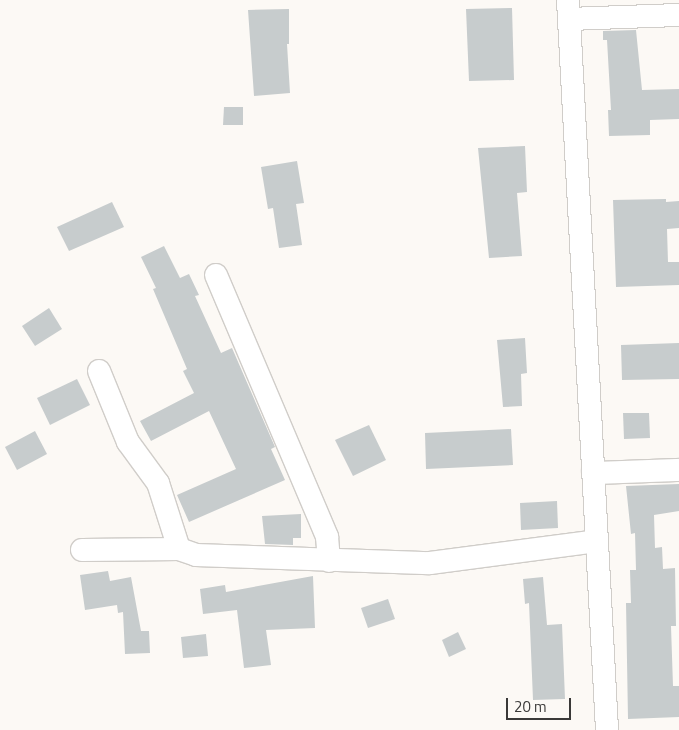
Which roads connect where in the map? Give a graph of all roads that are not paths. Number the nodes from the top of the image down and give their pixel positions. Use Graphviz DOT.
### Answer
graph roads {
  1 [pos="568,10"];
  2 [pos="679,15"];
  3 [pos="216,275"];
  4 [pos="99,371"];
  5 [pos="679,470"];
  6 [pos="593,473"];
  7 [pos="597,541"];
  8 [pos="180,549"];
  9 [pos="82,550"];
  10 [pos="329,561"];
  11 [pos="607,730"];
  1 -- 2 [label="street"];
  1 -- 6 [label="street"];
  3 -- 10 [label="street"];
  4 -- 8 [label="street"];
  5 -- 6 [label="street"];
  6 -- 7 [label="street"];
  7 -- 10 [label="street"];
  7 -- 11 [label="street"];
  8 -- 9 [label="street"];
  8 -- 10 [label="street"];
}
